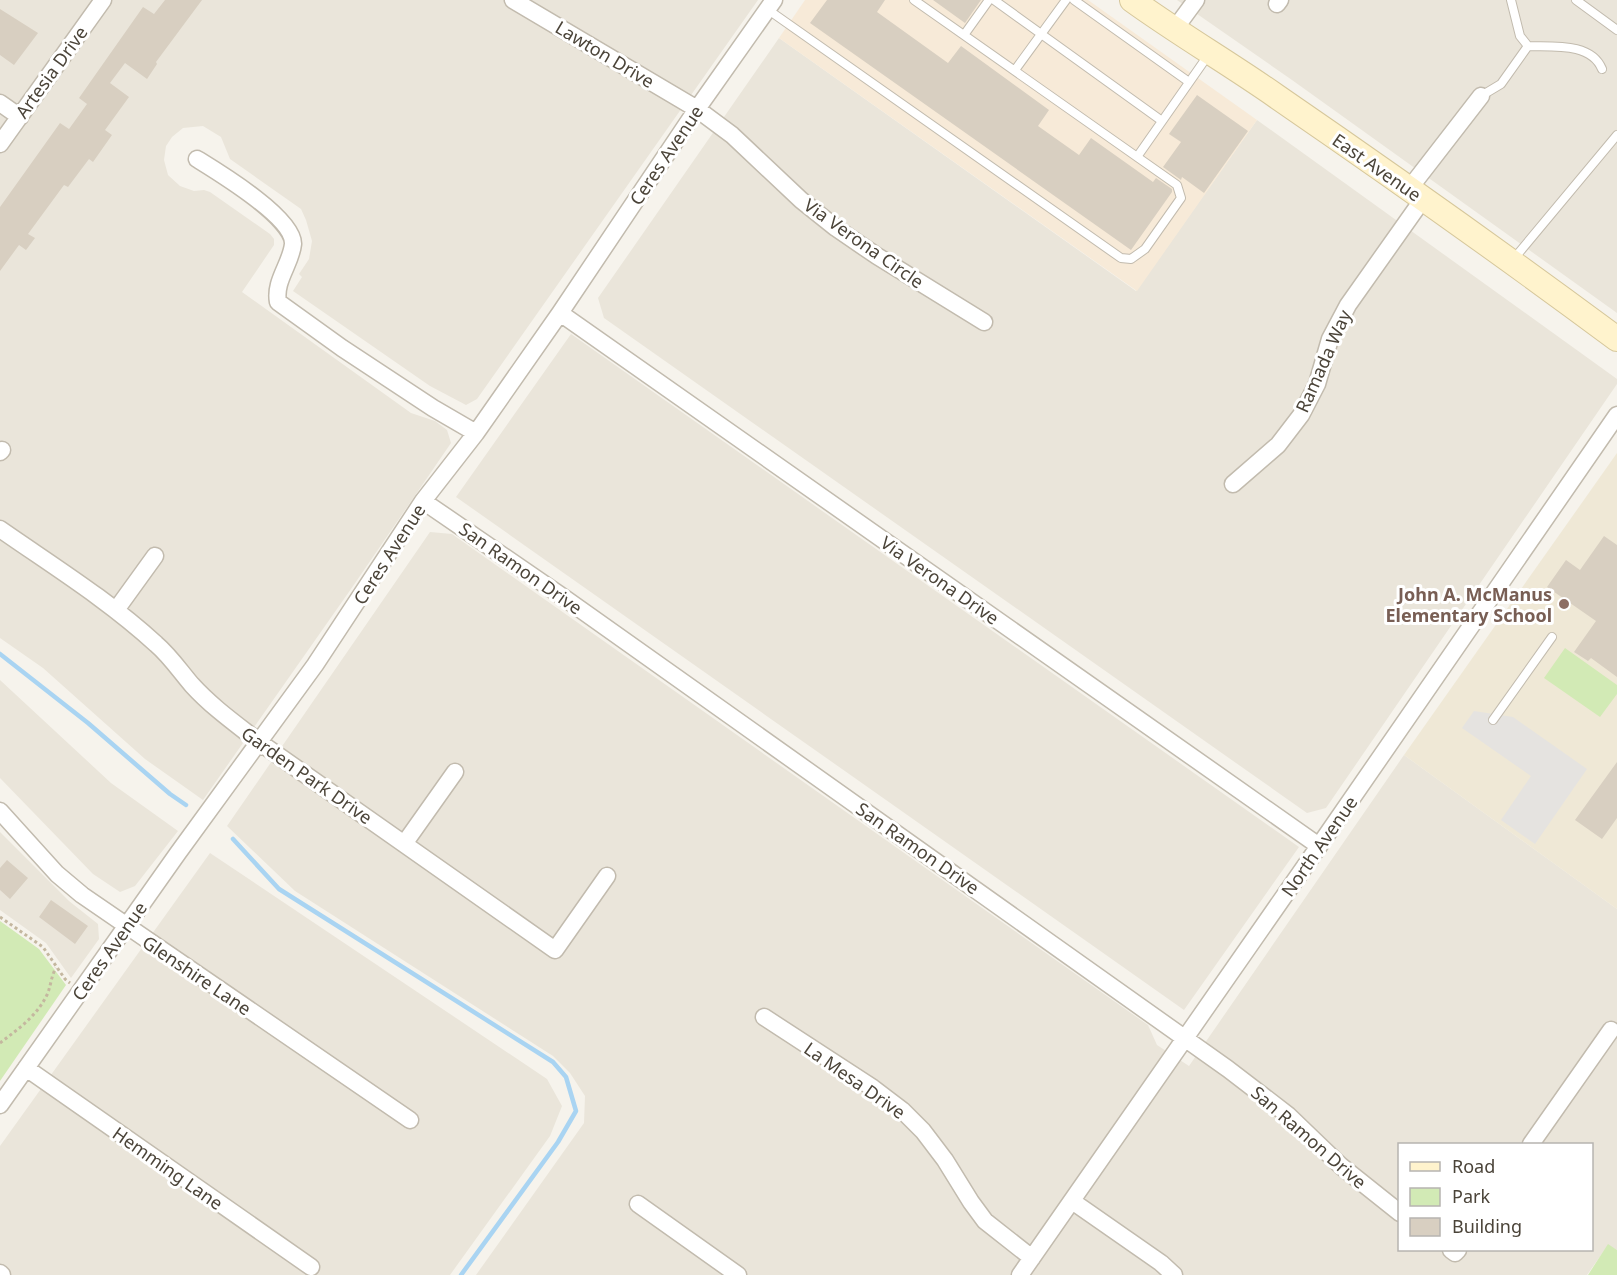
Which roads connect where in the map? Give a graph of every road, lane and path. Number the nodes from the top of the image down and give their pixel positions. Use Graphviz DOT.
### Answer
graph roads {
  1 [pos="103,0"];
  2 [pos="516,0"];
  3 [pos="914,0"];
  4 [pos="989,0"];
  5 [pos="994,0"];
  6 [pos="1066,0"];
  7 [pos="1074,0"];
  8 [pos="1132,0"];
  9 [pos="1196,0"];
  10 [pos="1511,0"];
  11 [pos="1576,0"];
  12 [pos="770,5"];
  13 [pos="1174,30"];
  14 [pos="1617,30"];
  15 [pos="1042,34"];
  16 [pos="964,35"];
  17 [pos="1528,46"];
  18 [pos="1210,53"];
  19 [pos="1602,69"];
  20 [pos="1015,70"];
  21 [pos="1189,82"];
  22 [pos="1481,96"];
  23 [pos="0,103"];
  24 [pos="697,109"];
  25 [pos="20,117"];
  26 [pos="1162,121"];
  27 [pos="1617,135"];
  28 [pos="0,144"];
  29 [pos="1137,156"];
  30 [pos="197,159"];
  31 [pos="1416,194"];
  32 [pos="1512,262"];
  33 [pos="560,314"];
  34 [pos="984,322"];
  35 [pos="1617,339"];
  36 [pos="1617,415"];
  37 [pos="476,433"];
  38 [pos="1233,484"];
  39 [pos="423,501"];
  40 [pos="0,529"];
  41 [pos="155,556"];
  42 [pos="116,610"];
  43 [pos="1551,638"];
  44 [pos="1493,720"];
  45 [pos="259,742"];
  46 [pos="455,772"];
  47 [pos="0,811"];
  48 [pos="404,844"];
  49 [pos="1319,846"];
  50 [pos="607,876"];
  51 [pos="0,917"];
  52 [pos="126,928"];
  53 [pos="56,967"];
  54 [pos="82,990"];
  55 [pos="764,1017"];
  56 [pos="1611,1030"];
  57 [pos="1185,1037"];
  58 [pos="0,1043"];
  59 [pos="26,1068"];
  60 [pos="0,1106"];
  61 [pos="410,1120"];
  62 [pos="1532,1143"];
  63 [pos="1072,1200"];
  64 [pos="638,1204"];
  65 [pos="1398,1211"];
  66 [pos="1032,1258"];
  67 [pos="311,1267"];
  68 [pos="738,1275"];
  69 [pos="1020,1275"];
  70 [pos="1174,1275"];
  1 -- 25 [label="street, Artesia Drive"];
  2 -- 24 [label="street, Lawton Drive"];
  3 -- 16 [label="lane"];
  4 -- 16 [label="lane"];
  5 -- 15 [label="lane"];
  6 -- 15 [label="lane"];
  7 -- 21 [label="lane"];
  8 -- 13 [label="main road, East Avenue"];
  9 -- 13 [label="street"];
  10 -- 17 [label="lane"];
  11 -- 14 [label="lane"];
  12 -- 24 [label="street, Ceres Avenue"];
  12 -- 29 [label="lane"];
  13 -- 18 [label="main road, East Avenue"];
  15 -- 20 [label="lane"];
  15 -- 26 [label="lane"];
  16 -- 20 [label="lane"];
  17 -- 19 [label="lane"];
  17 -- 22 [label="lane"];
  18 -- 21 [label="lane"];
  18 -- 31 [label="main road, East Avenue"];
  20 -- 29 [label="lane"];
  21 -- 26 [label="lane"];
  22 -- 31 [label="street, Ramada Way"];
  23 -- 25 [label="street"];
  24 -- 33 [label="street, Ceres Avenue"];
  24 -- 34 [label="street, Via Verona Circle"];
  25 -- 28 [label="street, Artesia Drive"];
  26 -- 29 [label="lane"];
  27 -- 32 [label="lane"];
  30 -- 37 [label="street"];
  31 -- 32 [label="main road, East Avenue"];
  31 -- 38 [label="street, Ramada Way"];
  32 -- 35 [label="main road, East Avenue"];
  33 -- 37 [label="street, Ceres Avenue"];
  33 -- 49 [label="street, Via Verona Drive"];
  36 -- 49 [label="street, North Avenue"];
  37 -- 39 [label="street, Ceres Avenue"];
  39 -- 45 [label="street, Ceres Avenue"];
  39 -- 57 [label="street, San Ramon Drive"];
  40 -- 42 [label="street, Garden Park Drive"];
  41 -- 42 [label="street"];
  42 -- 45 [label="street, Garden Park Drive"];
  43 -- 44 [label="lane"];
  45 -- 48 [label="street, Garden Park Drive"];
  45 -- 52 [label="street, Ceres Avenue"];
  46 -- 48 [label="street"];
  47 -- 52 [label="street, Glenshire Lane"];
  48 -- 50 [label="street, Garden Park Drive"];
  49 -- 57 [label="street, North Avenue"];
  51 -- 53 [label="path"];
  52 -- 54 [label="street, Ceres Avenue"];
  52 -- 61 [label="street, Glenshire Lane"];
  53 -- 54 [label="path"];
  53 -- 58 [label="path"];
  54 -- 59 [label="street, Ceres Avenue"];
  55 -- 66 [label="street, La Mesa Drive"];
  56 -- 62 [label="street"];
  57 -- 63 [label="street, North Avenue"];
  57 -- 65 [label="street, San Ramon Drive"];
  59 -- 60 [label="street, Ceres Avenue"];
  59 -- 67 [label="street, Hemming Lane"];
  63 -- 66 [label="street, North Avenue"];
  63 -- 70 [label="street"];
  64 -- 68 [label="street"];
  66 -- 69 [label="street, North Avenue"];
}
